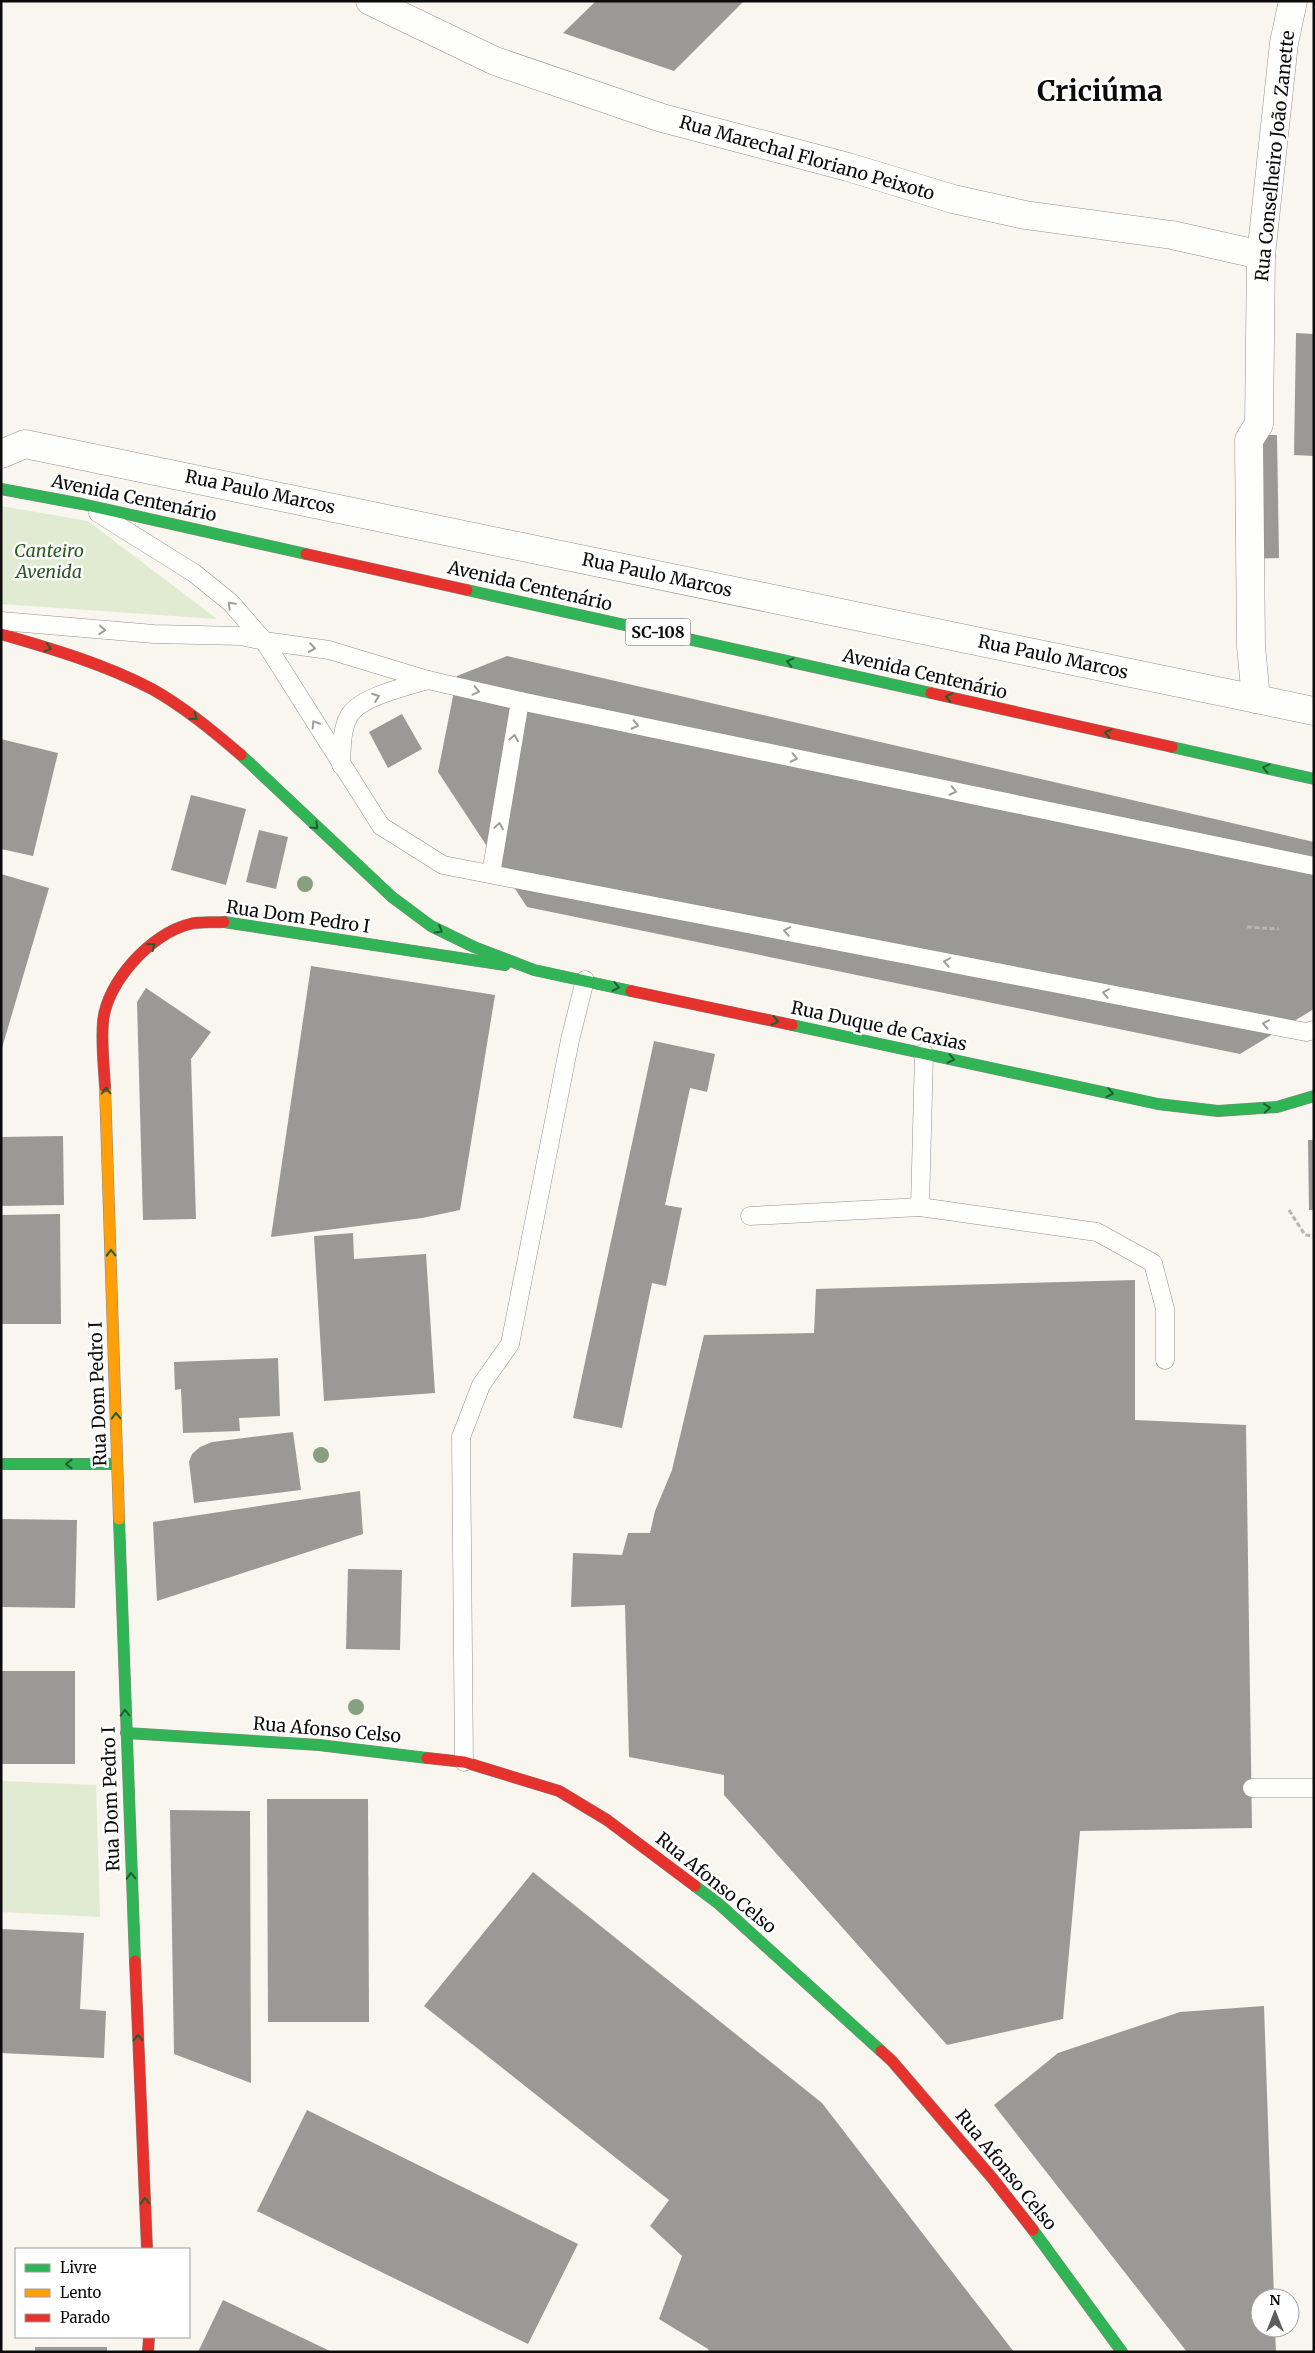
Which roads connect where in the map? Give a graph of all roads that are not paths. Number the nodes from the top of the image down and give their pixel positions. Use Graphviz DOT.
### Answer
graph roads {
  1 [pos="370,1"];
  2 [pos="1293,1"];
  3 [pos="1261,255"];
  4 [pos="1,454"];
  5 [pos="1,489"];
  6 [pos="82,504"];
  7 [pos="1,622"];
  8 [pos="1,634"];
  9 [pos="264,641"];
  10 [pos="428,680"];
  11 [pos="1256,699"];
  12 [pos="520,701"];
  13 [pos="1314,711"];
  14 [pos="341,765"];
  15 [pos="1314,779"];
  16 [pos="1314,866"];
  17 [pos="491,874"];
  18 [pos="534,970"];
  19 [pos="585,980"];
  20 [pos="1314,1030"];
  21 [pos="924,1053"];
  22 [pos="1314,1096"];
  23 [pos="920,1207"];
  24 [pos="750,1216"];
  25 [pos="1165,1360"];
  26 [pos="1,1464"];
  27 [pos="117,1464"];
  28 [pos="126,1733"];
  29 [pos="464,1762"];
  30 [pos="1252,1788"];
  31 [pos="1314,1788"];
  32 [pos="147,2248"];
  33 [pos="149,2338"];
  34 [pos="148,2352"];
  35 [pos="1122,2352"];
  1 -- 3 [label="street, Rua Marechal Floriano Peixoto"];
  2 -- 3 [label="street, Rua Conselheiro João Zanette"];
  3 -- 11 [label="street, Rua Conselheiro João Zanette"];
  4 -- 11 [label="street, Rua Paulo Marcos"];
  5 -- 6 [label="street, Avenida Centenário / SC-108"];
  9 -- 6 [label="lane, one-way"];
  15 -- 6 [label="street, Avenida Centenário / SC-108, one-way"];
  7 -- 9 [label="lane, one-way"];
  8 -- 18 [label="street, one-way"];
  9 -- 10 [label="lane, one-way"];
  14 -- 9 [label="lane, one-way"];
  10 -- 12 [label="lane, one-way"];
  14 -- 10 [label="lane, one-way"];
  11 -- 13 [label="street, Rua Paulo Marcos"];
  12 -- 16 [label="lane, one-way"];
  17 -- 12 [label="lane, one-way"];
  14 -- 17 [label="lane"];
  20 -- 17 [label="lane, one-way"];
  18 -- 19 [label="street, Rua Duque de Caxias"];
  27 -- 18 [label="street, Rua Dom Pedro I, one-way"];
  19 -- 21 [label="street, Rua Duque de Caxias, one-way"];
  19 -- 29 [label="lane"];
  21 -- 22 [label="street, Rua Duque de Caxias, one-way"];
  21 -- 23 [label="lane"];
  23 -- 24 [label="lane"];
  23 -- 25 [label="lane"];
  27 -- 26 [label="street, one-way"];
  28 -- 27 [label="street, Rua Dom Pedro I, one-way"];
  28 -- 29 [label="street, Rua Afonso Celso"];
  32 -- 28 [label="street, Rua Dom Pedro I, one-way"];
  29 -- 35 [label="street, Rua Afonso Celso"];
  30 -- 31 [label="lane"];
  33 -- 34 [label="street"];
}
